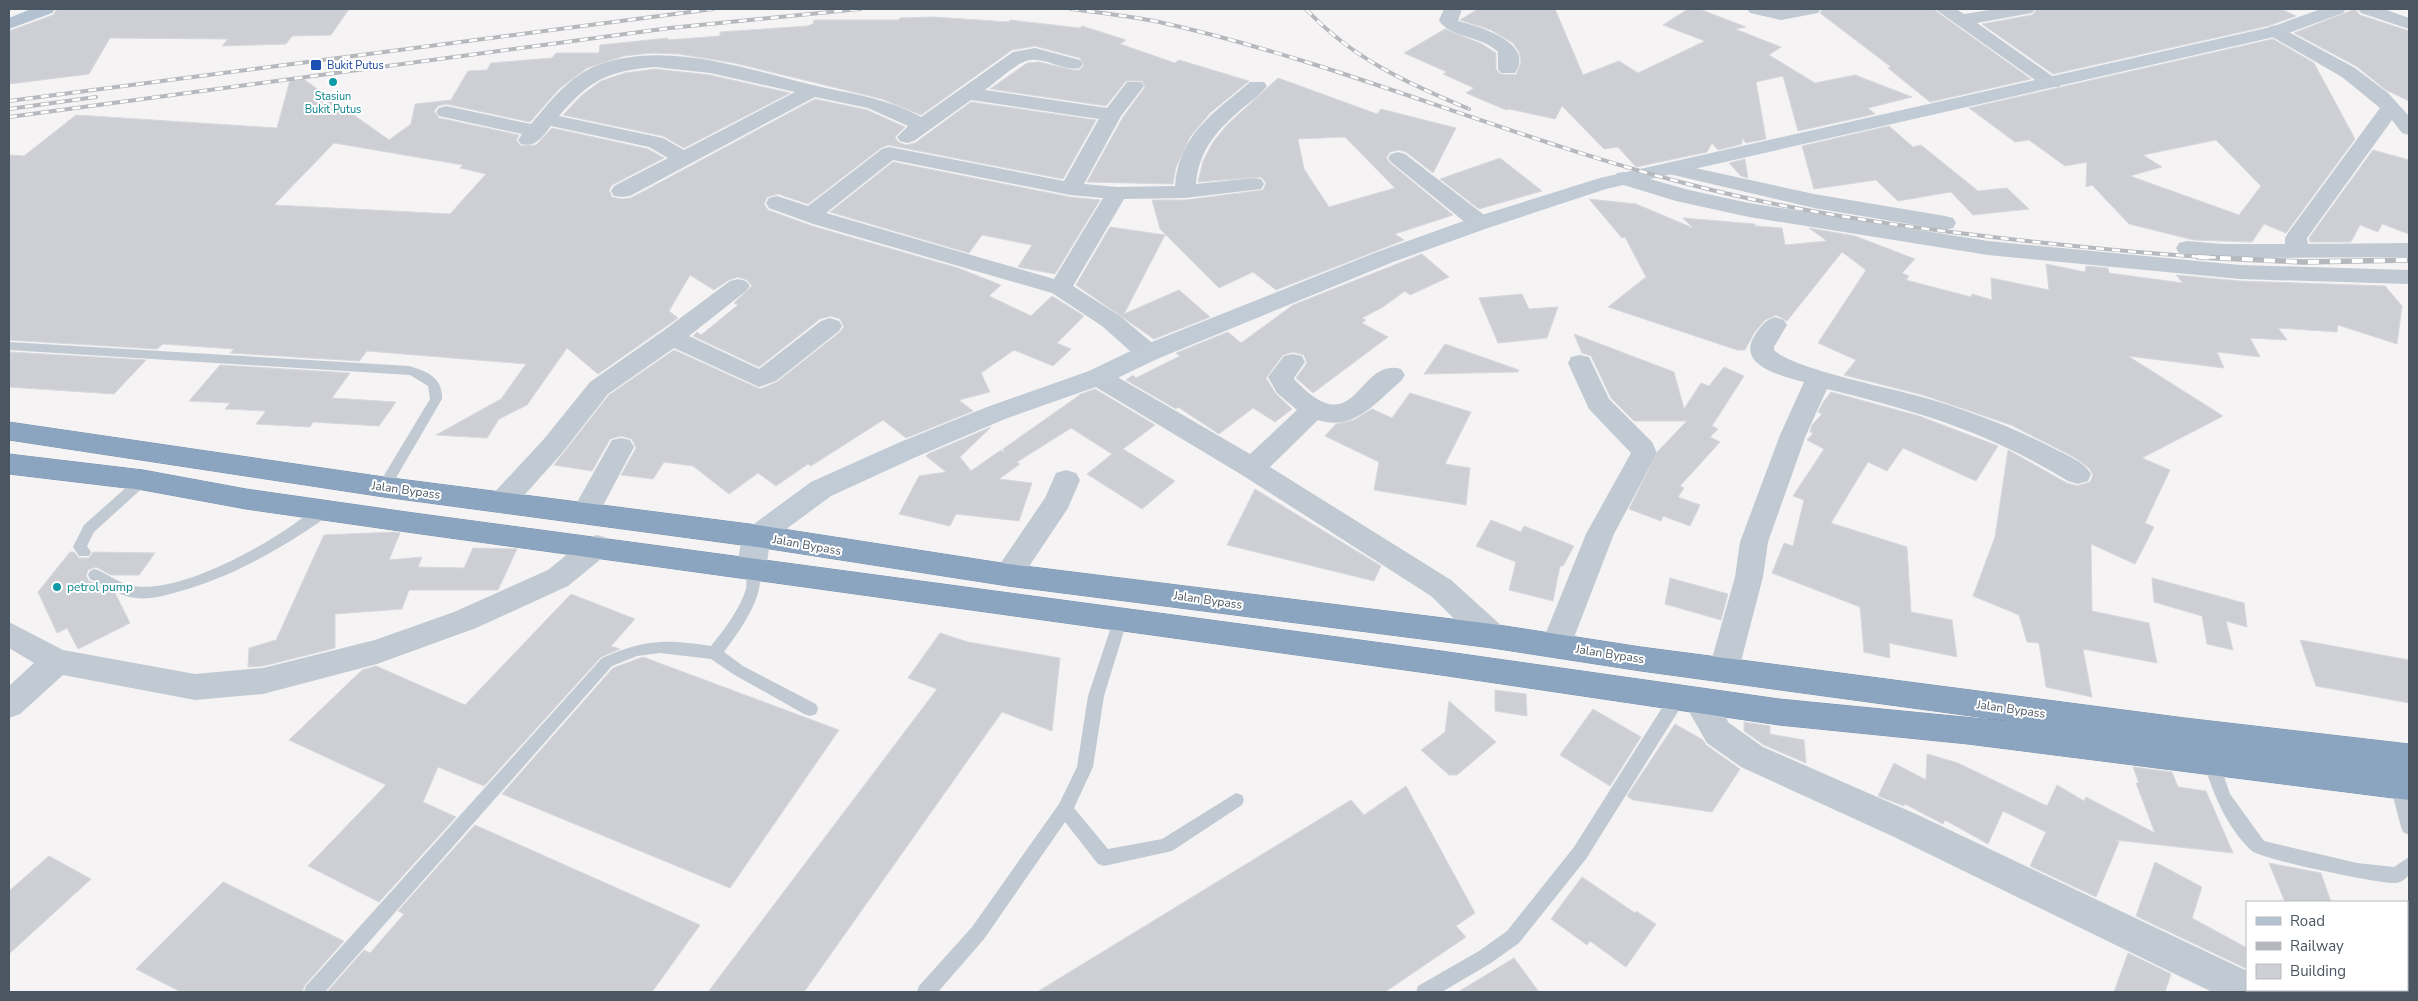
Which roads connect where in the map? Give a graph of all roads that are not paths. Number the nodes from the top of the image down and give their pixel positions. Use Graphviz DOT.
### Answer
graph roads {
  1 [pos="46,9"];
  2 [pos="1453,9"];
  3 [pos="1756,9"];
  4 [pos="1812,9"];
  5 [pos="1944,9"];
  6 [pos="2026,9"];
  7 [pos="2337,9"];
  8 [pos="2367,9"];
  9 [pos="1962,20"];
  10 [pos="9,24"];
  11 [pos="2409,24"];
  12 [pos="2276,31"];
  13 [pos="1073,64"];
  14 [pos="1508,69"];
  15 [pos="2052,83"];
  16 [pos="1134,86"];
  17 [pos="1257,86"];
  18 [pos="812,91"];
  19 [pos="969,94"];
  20 [pos="2390,108"];
  21 [pos="446,112"];
  22 [pos="1112,115"];
  23 [pos="921,125"];
  24 [pos="2409,129"];
  25 [pos="536,130"];
  26 [pos="889,153"];
  27 [pos="683,158"];
  28 [pos="1398,158"];
  29 [pos="1672,170"];
  30 [pos="1625,178"];
  31 [pos="1253,184"];
  32 [pos="1070,189"];
  33 [pos="622,191"];
  34 [pos="1185,192"];
  35 [pos="1117,193"];
  36 [pos="777,203"];
  37 [pos="811,214"];
  38 [pos="1480,223"];
  39 [pos="2409,250"];
  40 [pos="2298,251"];
  41 [pos="2409,277"];
  42 [pos="738,286"];
  43 [pos="1060,288"];
  44 [pos="1775,325"];
  45 [pos="830,326"];
  46 [pos="672,337"];
  47 [pos="9,346"];
  48 [pos="1148,353"];
  49 [pos="1293,362"];
  50 [pos="1580,362"];
  51 [pos="1392,375"];
  52 [pos="1098,377"];
  53 [pos="1818,378"];
  54 [pos="1313,410"];
  55 [pos="9,431"];
  56 [pos="41,436"];
  57 [pos="621,447"];
  58 [pos="10,464"];
  59 [pos="1252,468"];
  60 [pos="2078,474"];
  61 [pos="143,480"];
  62 [pos="1066,480"];
  63 [pos="384,487"];
  64 [pos="501,504"];
  65 [pos="328,509"];
  66 [pos="585,514"];
  67 [pos="757,536"];
  68 [pos="597,546"];
  69 [pos="84,552"];
  70 [pos="752,570"];
  71 [pos="95,574"];
  72 [pos="1008,575"];
  73 [pos="1120,621"];
  74 [pos="9,634"];
  75 [pos="1492,636"];
  76 [pos="1556,645"];
  77 [pos="715,653"];
  78 [pos="57,661"];
  79 [pos="1724,669"];
  80 [pos="1688,699"];
  81 [pos="9,705"];
  82 [pos="810,709"];
  83 [pos="1963,716"];
  84 [pos="2210,761"];
  85 [pos="2406,777"];
  86 [pos="1236,800"];
  87 [pos="1065,808"];
  88 [pos="2409,827"];
  89 [pos="2409,865"];
  90 [pos="2246,990"];
  91 [pos="313,992"];
  92 [pos="926,992"];
  93 [pos="1425,992"];
  1 -- 10 [label="main road"];
  2 -- 14 [label="street"];
  3 -- 4 [label="street"];
  5 -- 9 [label="street"];
  6 -- 9 [label="street"];
  7 -- 12 [label="main road"];
  8 -- 11 [label="street"];
  9 -- 15 [label="street"];
  12 -- 15 [label="main road"];
  12 -- 20 [label="street"];
  13 -- 19 [label="street"];
  15 -- 29 [label="main road"];
  16 -- 22 [label="street"];
  17 -- 34 [label="street"];
  18 -- 23 [label="street"];
  18 -- 25 [label="street"];
  18 -- 27 [label="street"];
  19 -- 22 [label="street"];
  19 -- 23 [label="street"];
  20 -- 24 [label="street"];
  20 -- 40 [label="street"];
  21 -- 25 [label="street"];
  22 -- 32 [label="street"];
  23 -- 26 [label="street"];
  25 -- 27 [label="street"];
  26 -- 32 [label="street"];
  26 -- 37 [label="street"];
  27 -- 33 [label="street"];
  28 -- 38 [label="street"];
  29 -- 30 [label="main road"];
  29 -- 40 [label="street"];
  30 -- 38 [label="main road"];
  30 -- 41 [label="street"];
  31 -- 34 [label="street"];
  32 -- 35 [label="street"];
  34 -- 35 [label="street"];
  35 -- 43 [label="street"];
  36 -- 37 [label="street"];
  37 -- 43 [label="street"];
  38 -- 48 [label="main road"];
  39 -- 40 [label="street"];
  42 -- 46 [label="street"];
  43 -- 48 [label="street"];
  44 -- 53 [label="street"];
  45 -- 46 [label="street"];
  46 -- 64 [label="street"];
  47 -- 63 [label="lane"];
  48 -- 52 [label="main road"];
  49 -- 54 [label="street"];
  50 -- 76 [label="street"];
  51 -- 54 [label="street"];
  52 -- 59 [label="street"];
  52 -- 67 [label="main road"];
  53 -- 60 [label="street"];
  53 -- 79 [label="street"];
  54 -- 59 [label="street"];
  55 -- 56 [label="highway, Jalan Bypass"];
  56 -- 58 [label="highway"];
  56 -- 63 [label="highway, Jalan Bypass"];
  57 -- 66 [label="street"];
  58 -- 61 [label="highway, Jalan Bypass"];
  59 -- 75 [label="street"];
  61 -- 65 [label="highway, Jalan Bypass"];
  61 -- 69 [label="lane"];
  62 -- 72 [label="street"];
  63 -- 64 [label="highway, Jalan Bypass"];
  64 -- 66 [label="highway, Jalan Bypass"];
  65 -- 68 [label="highway, Jalan Bypass"];
  65 -- 71 [label="lane"];
  66 -- 67 [label="highway, Jalan Bypass"];
  67 -- 70 [label="main road"];
  67 -- 72 [label="highway, Jalan Bypass"];
  68 -- 70 [label="highway, Jalan Bypass"];
  68 -- 78 [label="street"];
  70 -- 73 [label="highway, Jalan Bypass"];
  70 -- 77 [label="lane"];
  72 -- 75 [label="highway, Jalan Bypass"];
  73 -- 80 [label="highway, Jalan Bypass"];
  73 -- 87 [label="lane"];
  74 -- 78 [label="street"];
  75 -- 76 [label="highway, Jalan Bypass"];
  76 -- 79 [label="highway, Jalan Bypass"];
  77 -- 82 [label="lane"];
  77 -- 91 [label="lane"];
  78 -- 81 [label="street"];
  79 -- 83 [label="highway, Jalan Bypass"];
  80 -- 83 [label="highway, Jalan Bypass"];
  80 -- 90 [label="street"];
  80 -- 93 [label="lane"];
  83 -- 84 [label="highway, Jalan Bypass"];
  83 -- 85 [label="highway, Jalan Bypass"];
  84 -- 85 [label="highway, Jalan Bypass"];
  84 -- 89 [label="lane"];
  85 -- 88 [label="lane"];
  86 -- 87 [label="lane"];
  87 -- 92 [label="lane"];
}
